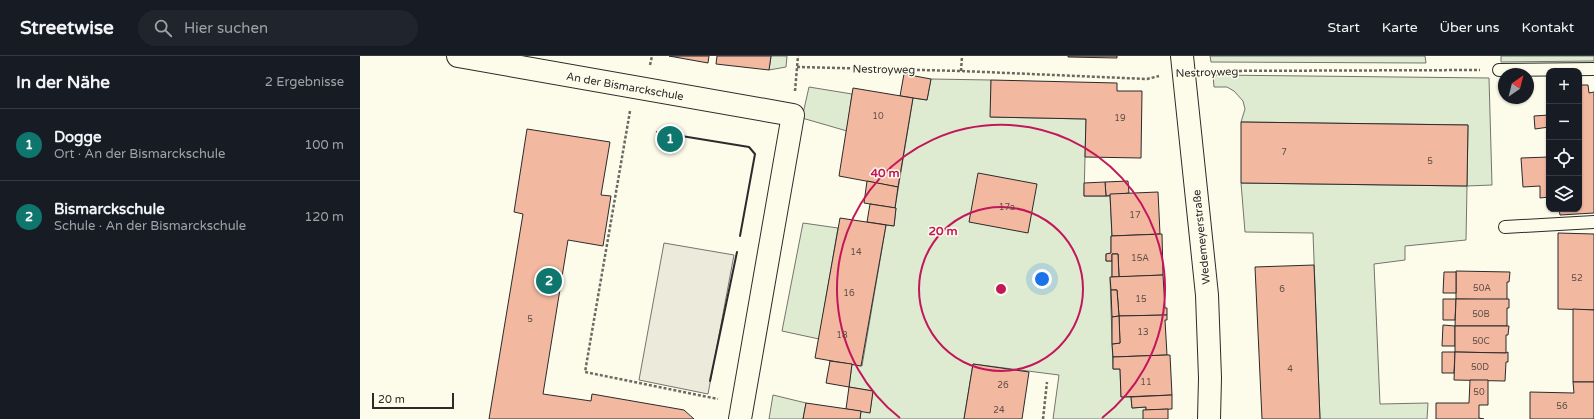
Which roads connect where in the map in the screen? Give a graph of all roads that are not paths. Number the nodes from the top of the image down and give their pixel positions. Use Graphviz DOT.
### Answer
graph roads {
  1 [pos="458,56"];
  2 [pos="1183,64"];
  3 [pos="1594,69"];
  4 [pos="1534,70"];
  5 [pos="1594,222"];
  6 [pos="1505,227"];
  7 [pos="741,411"];
  8 [pos="1209,419"];
  1 -- 7 [label="street, An der Bismarckschule"];
  2 -- 8 [label="street, Wedemeyerstraße"];
  3 -- 4 [label="lane"];
  5 -- 6 [label="lane"];
}
